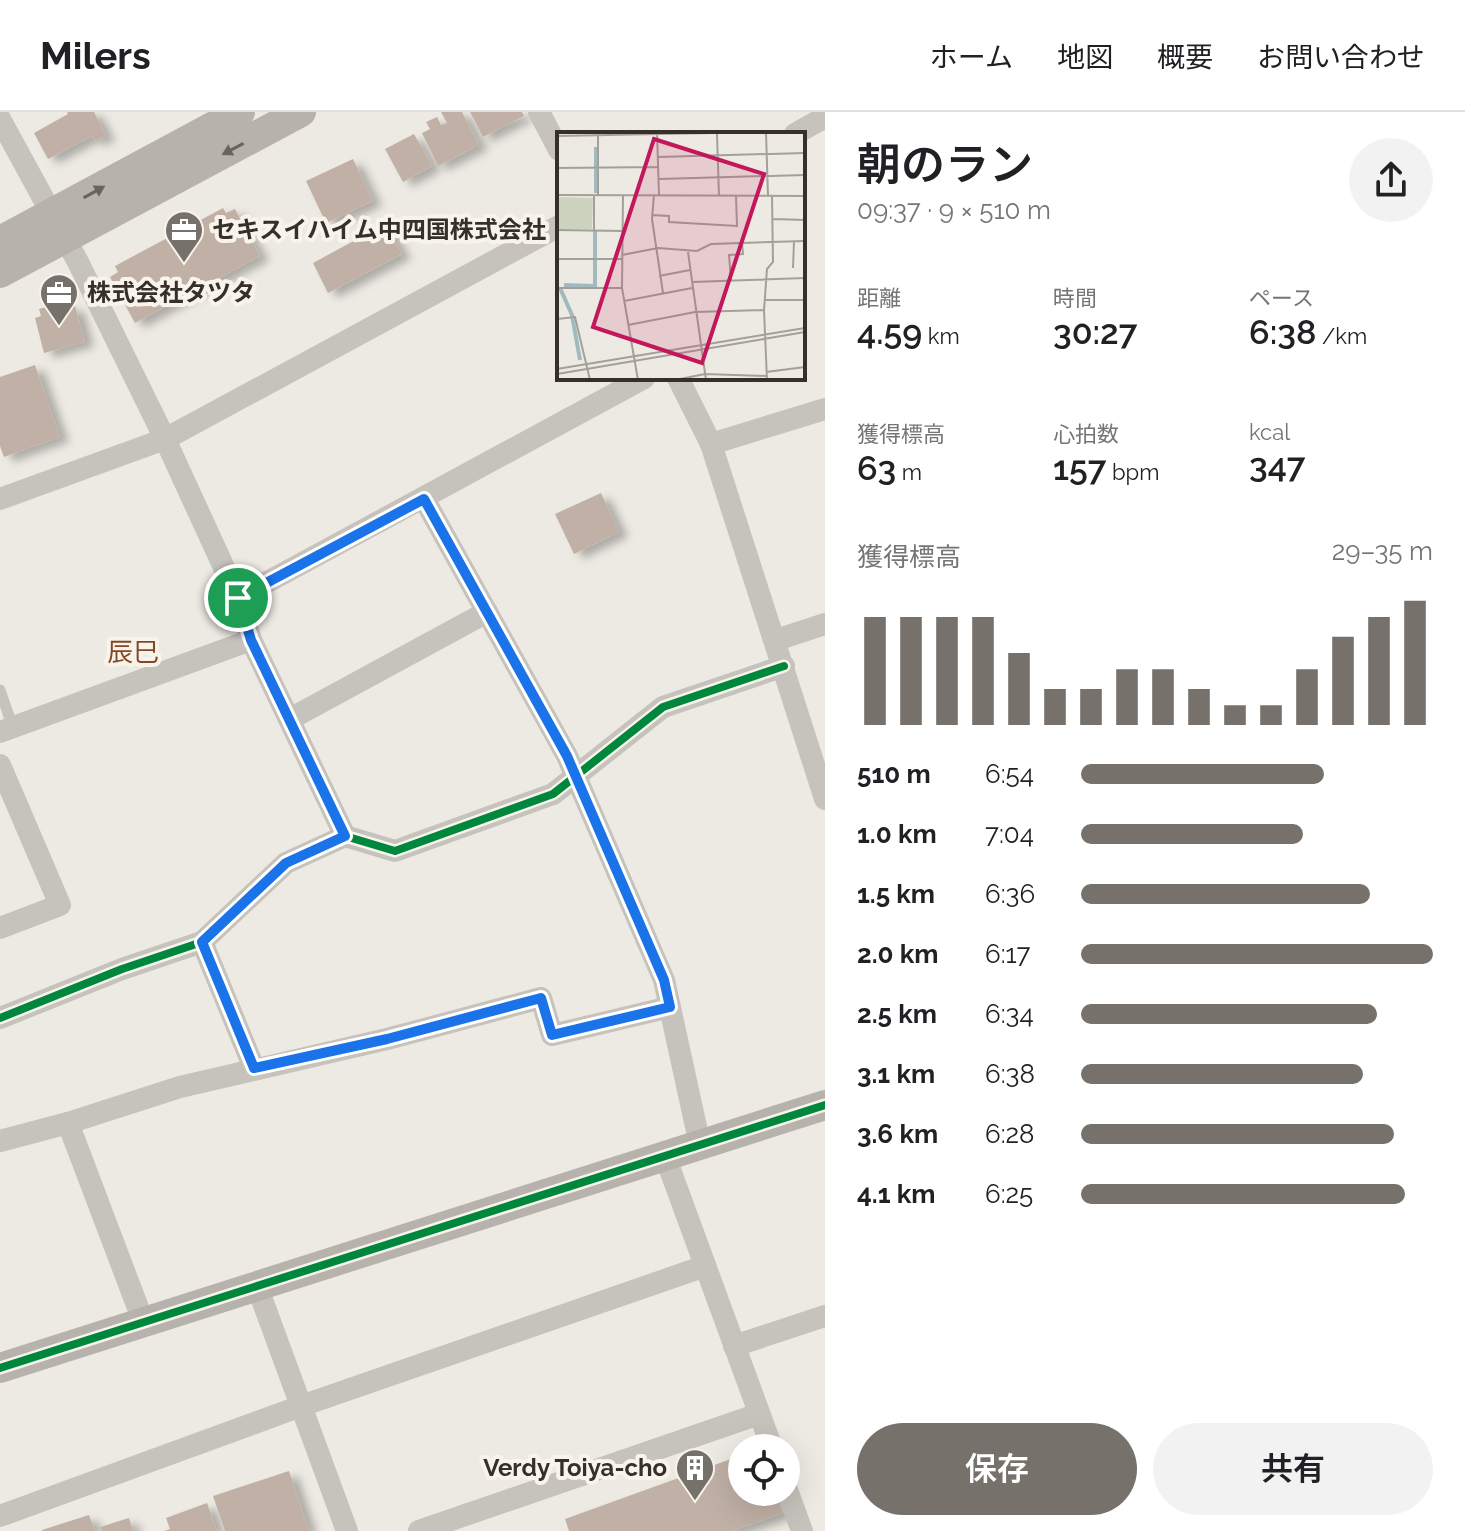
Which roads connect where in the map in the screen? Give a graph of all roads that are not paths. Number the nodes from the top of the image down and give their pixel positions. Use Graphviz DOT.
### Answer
graph roads {
  1 [pos="240,112"];
  2 [pos="301,112"];
  3 [pos="539,112"];
  4 [pos="825,117"];
  5 [pos="0,119"];
  6 [pos="799,132"];
  7 [pos="557,146"];
  8 [pos="557,227"];
  9 [pos="59,228"];
  10 [pos="0,241"];
  11 [pos="0,273"];
  12 [pos="640,380"];
  13 [pos="679,380"];
  14 [pos="825,409"];
  15 [pos="165,439"];
  16 [pos="711,444"];
  17 [pos="0,499"];
  18 [pos="424,499"];
  19 [pos="238,598"];
  20 [pos="487,612"];
  21 [pos="825,624"];
  22 [pos="251,640"];
  23 [pos="776,640"];
  24 [pos="784,666"];
  25 [pos="0,690"];
  26 [pos="290,719"];
  27 [pos="7,730"];
  28 [pos="0,765"];
  29 [pos="576,778"];
  30 [pos="825,799"];
  31 [pos="345,836"];
  32 [pos="0,928"];
  33 [pos="202,942"];
  34 [pos="670,1007"];
  35 [pos="0,1018"];
  36 [pos="254,1068"];
  37 [pos="825,1105"];
  38 [pos="68,1123"];
  39 [pos="0,1141"];
  40 [pos="700,1145"];
  41 [pos="665,1156"];
  42 [pos="705,1266"];
  43 [pos="257,1286"];
  44 [pos="825,1316"];
  45 [pos="143,1321"];
  46 [pos="734,1346"];
  47 [pos="0,1368"];
  48 [pos="301,1406"];
  49 [pos="759,1414"];
  50 [pos="767,1434"];
  51 [pos="793,1506"];
  52 [pos="0,1516"];
  53 [pos="347,1531"];
  54 [pos="419,1531"];
  55 [pos="802,1531"];
  9 -- 1 [label="street, one-way"];
  2 -- 9 [label="street, one-way"];
  3 -- 7 [label="street"];
  4 -- 6 [label="street"];
  5 -- 9 [label="street"];
  8 -- 15 [label="street"];
  9 -- 10 [label="street"];
  9 -- 11 [label="street"];
  9 -- 15 [label="street"];
  12 -- 18 [label="street"];
  13 -- 16 [label="street"];
  14 -- 16 [label="street"];
  15 -- 17 [label="street"];
  15 -- 19 [label="street"];
  16 -- 23 [label="street"];
  18 -- 19 [label="street"];
  18 -- 20 [label="street"];
  19 -- 22 [label="street"];
  20 -- 26 [label="street"];
  20 -- 29 [label="street"];
  21 -- 23 [label="street"];
  22 -- 26 [label="street"];
  22 -- 27 [label="street"];
  23 -- 24 [label="street"];
  24 -- 29 [label="street"];
  24 -- 30 [label="street"];
  25 -- 27 [label="lane"];
  26 -- 31 [label="street"];
  28 -- 32 [label="street"];
  29 -- 31 [label="street"];
  29 -- 34 [label="street"];
  31 -- 33 [label="street"];
  33 -- 35 [label="street"];
  33 -- 36 [label="street"];
  34 -- 36 [label="street"];
  34 -- 40 [label="street"];
  36 -- 38 [label="street"];
  37 -- 40 [label="street"];
  38 -- 39 [label="street"];
  38 -- 45 [label="street"];
  40 -- 41 [label="street"];
  41 -- 42 [label="street"];
  41 -- 43 [label="street"];
  42 -- 46 [label="street"];
  42 -- 48 [label="street"];
  43 -- 45 [label="street"];
  43 -- 48 [label="street"];
  44 -- 46 [label="street"];
  45 -- 47 [label="street"];
  46 -- 49 [label="street"];
  48 -- 52 [label="street"];
  48 -- 53 [label="street"];
  49 -- 50 [label="street"];
  49 -- 54 [label="street"];
  51 -- 55 [label="street"];
}
